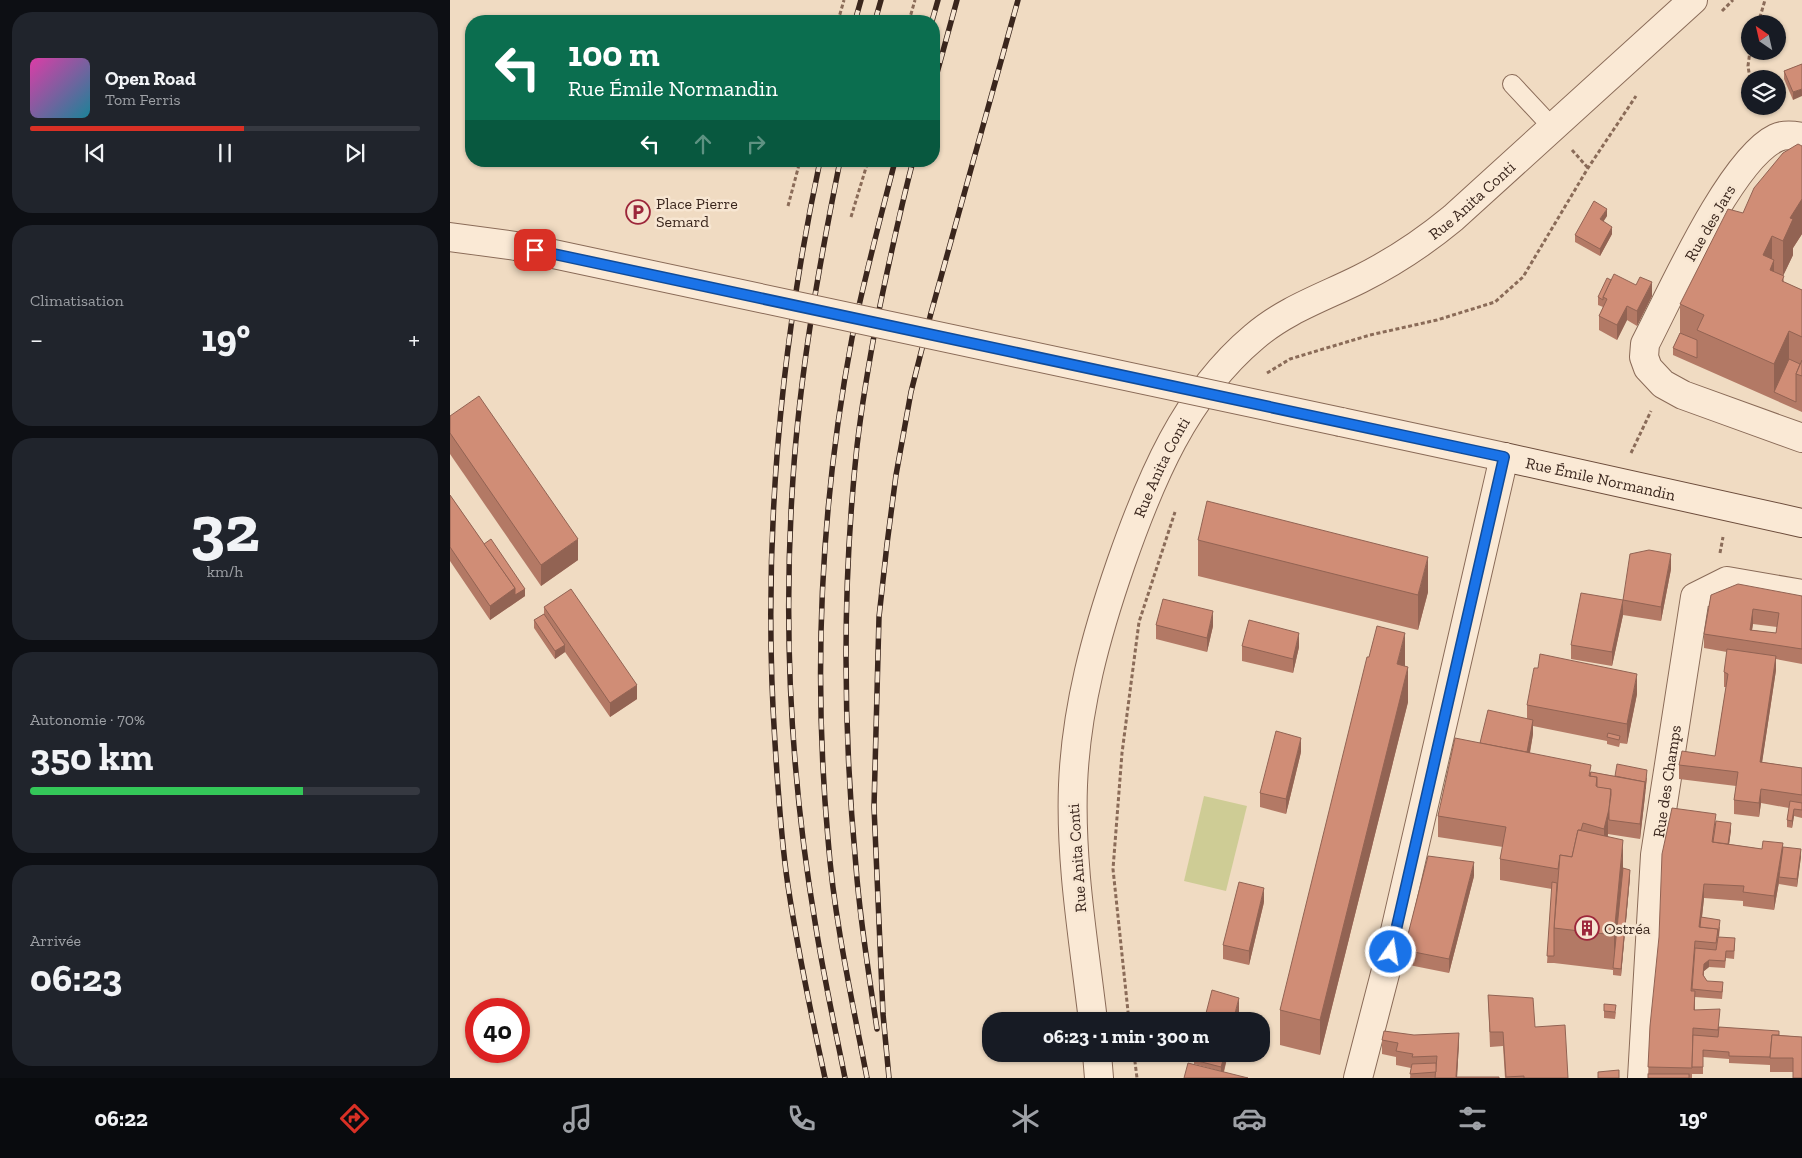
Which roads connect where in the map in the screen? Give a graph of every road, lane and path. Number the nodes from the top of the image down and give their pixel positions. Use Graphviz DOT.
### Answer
graph roads {
  1 [pos="844,0"];
  2 [pos="915,0"];
  3 [pos="1693,0"];
  4 [pos="1733,0"];
  5 [pos="1765,0"];
  6 [pos="1721,13"];
  7 [pos="840,15"];
  8 [pos="911,15"];
  9 [pos="1761,15"];
  10 [pos="1512,84"];
  11 [pos="1639,92"];
  12 [pos="1553,128"];
  13 [pos="1802,137"];
  14 [pos="798,167"];
  15 [pos="866,167"];
  16 [pos="788,206"];
  17 [pos="851,217"];
  18 [pos="450,237"];
  19 [pos="1262,377"];
  20 [pos="1654,405"];
  21 [pos="1802,438"];
  22 [pos="1634,448"];
  23 [pos="1504,457"];
  24 [pos="1177,506"];
  25 [pos="1730,507"];
  26 [pos="1802,523"];
  27 [pos="1712,589"];
  28 [pos="1802,594"];
  29 [pos="1092,1012"];
  30 [pos="1128,1012"];
  31 [pos="1098,1062"];
  32 [pos="1135,1062"];
  33 [pos="1099,1078"];
  34 [pos="1137,1078"];
  35 [pos="1358,1078"];
  36 [pos="1642,1078"];
  1 -- 7 [label="path"];
  2 -- 8 [label="path"];
  3 -- 12 [label="street, Rue Anita Conti"];
  4 -- 6 [label="path"];
  5 -- 9 [label="path"];
  10 -- 12 [label="lane"];
  11 -- 19 [label="path"];
  12 -- 29 [label="street, Rue Anita Conti"];
  13 -- 21 [label="street, Rue des Jars"];
  14 -- 16 [label="path"];
  15 -- 17 [label="path"];
  18 -- 23 [label="street, Rue Émile Normandin, bridge"];
  20 -- 22 [label="path"];
  23 -- 25 [label="street, Rue Émile Normandin"];
  23 -- 35 [label="street"];
  24 -- 30 [label="path"];
  25 -- 26 [label="street, Rue Émile Normandin"];
  25 -- 27 [label="path"];
  27 -- 28 [label="street, Rue des Champs"];
  27 -- 36 [label="street, Rue des Champs"];
  31 -- 33 [label="street"];
  32 -- 34 [label="path"];
}
